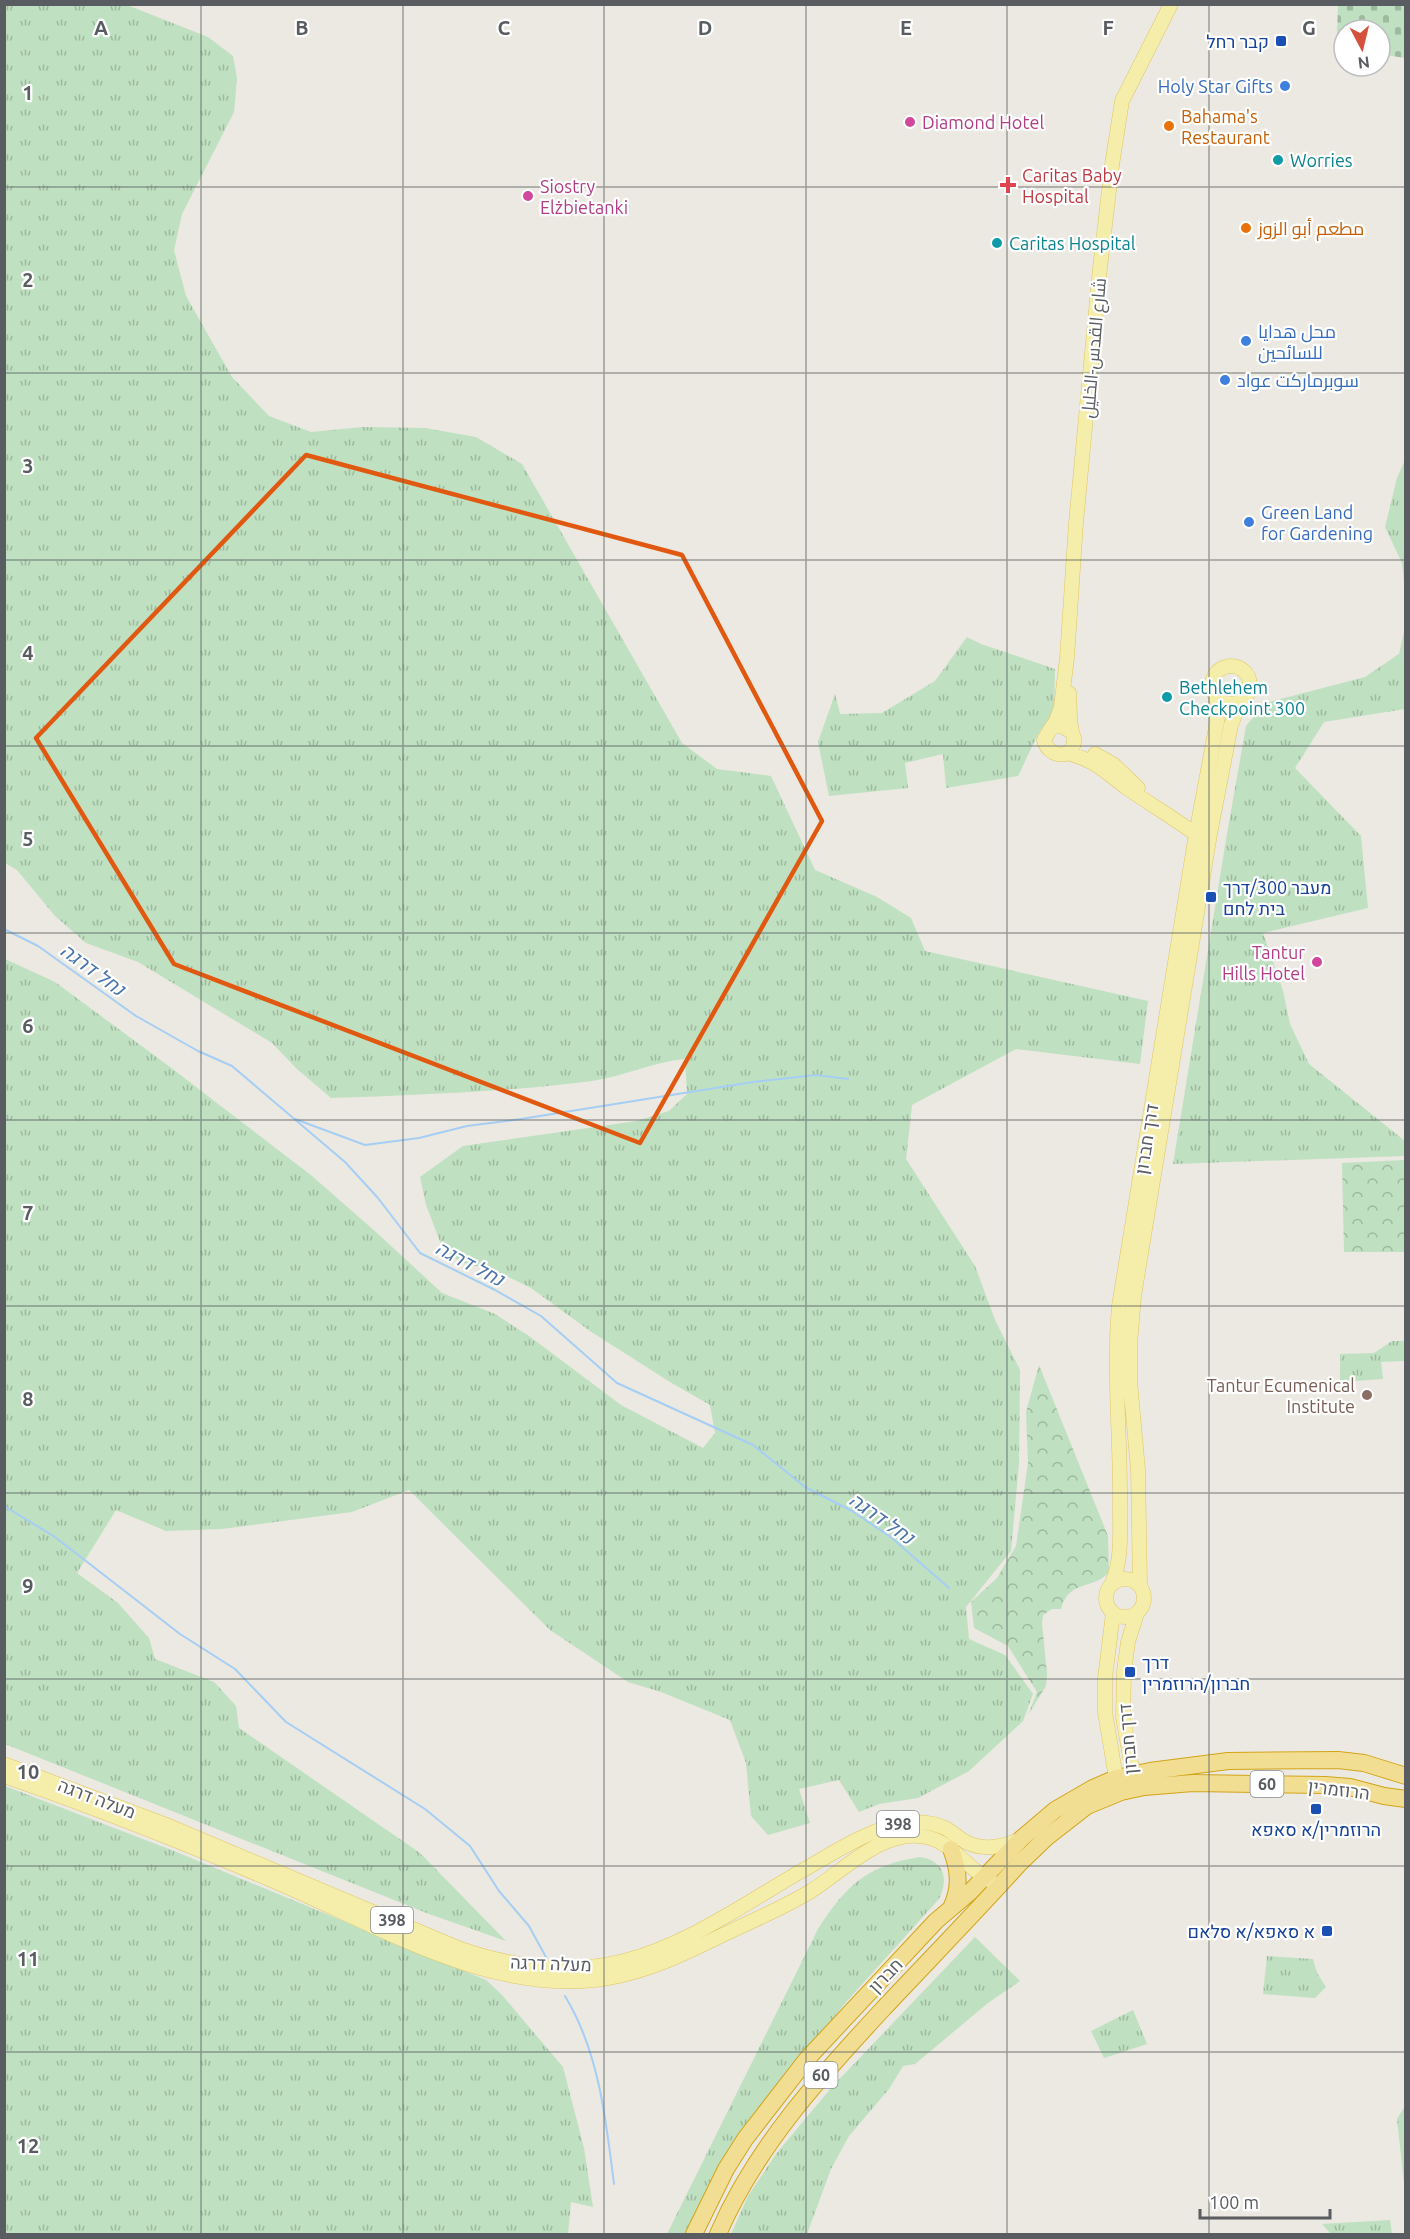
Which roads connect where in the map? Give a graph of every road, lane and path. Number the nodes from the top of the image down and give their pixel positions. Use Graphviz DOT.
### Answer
graph roads {
  1 [pos="1171,4"];
  2 [pos="1067,658"];
  3 [pos="1216,698"];
  4 [pos="1240,703"];
  5 [pos="1051,728"];
  6 [pos="1073,734"];
  7 [pos="1088,750"];
  8 [pos="1066,753"];
  9 [pos="1098,765"];
  10 [pos="1151,804"];
  11 [pos="1201,831"];
  12 [pos="1112,1583"];
  13 [pos="1140,1585"];
  14 [pos="1113,1613"];
  15 [pos="1137,1613"];
  16 [pos="4,1764"];
  17 [pos="4,1776"];
  18 [pos="1406,1776"];
  19 [pos="1126,1781"];
  20 [pos="1406,1799"];
  21 [pos="1022,1838"];
  22 [pos="951,1849"];
  23 [pos="984,1878"];
  24 [pos="1001,1884"];
  25 [pos="951,1908"];
  26 [pos="694,2235"];
  27 [pos="718,2235"];
  1 -- 2 [label="main road, شارع القدس-الخليل"];
  2 -- 5 [label="main road"];
  2 -- 6 [label="main road"];
  3 -- 4 [label="main road"];
  3 -- 4 [label="main road"];
  3 -- 11 [label="main road, דרך חברון"];
  4 -- 11 [label="main road, דרך חברון"];
  5 -- 6 [label="main road"];
  5 -- 8 [label="main road"];
  6 -- 7 [label="main road"];
  6 -- 8 [label="main road"];
  7 -- 9 [label="main road"];
  7 -- 10 [label="main road"];
  8 -- 9 [label="main road"];
  9 -- 10 [label="main road"];
  10 -- 11 [label="main road"];
  11 -- 12 [label="main road, דרך חברון"];
  11 -- 13 [label="main road, דרך חברון"];
  12 -- 13 [label="main road"];
  12 -- 14 [label="main road"];
  13 -- 15 [label="main road"];
  14 -- 15 [label="main road"];
  14 -- 19 [label="main road, דרך חברון"];
  15 -- 19 [label="main road, דרך חברון"];
  16 -- 21 [label="main road, מעלה דרגה / 398"];
  17 -- 22 [label="main road, מעלה דרגה / 398"];
  18 -- 19 [label="highway, הרוזמרין / 60"];
  19 -- 20 [label="highway, הרוזמרין / 60"];
  19 -- 21 [label="highway, חברון / 60"];
  19 -- 24 [label="highway, חברון / 60"];
  21 -- 23 [label="highway, חברון / 60"];
  22 -- 23 [label="main road, מעלה דרגה / 398"];
  22 -- 25 [label="highway"];
  23 -- 24 [label="main road, מעלה דרגה"];
  23 -- 25 [label="highway, חברון / 60"];
  24 -- 27 [label="highway, חברון / 60"];
  25 -- 26 [label="highway, חברון / 60"];
}
